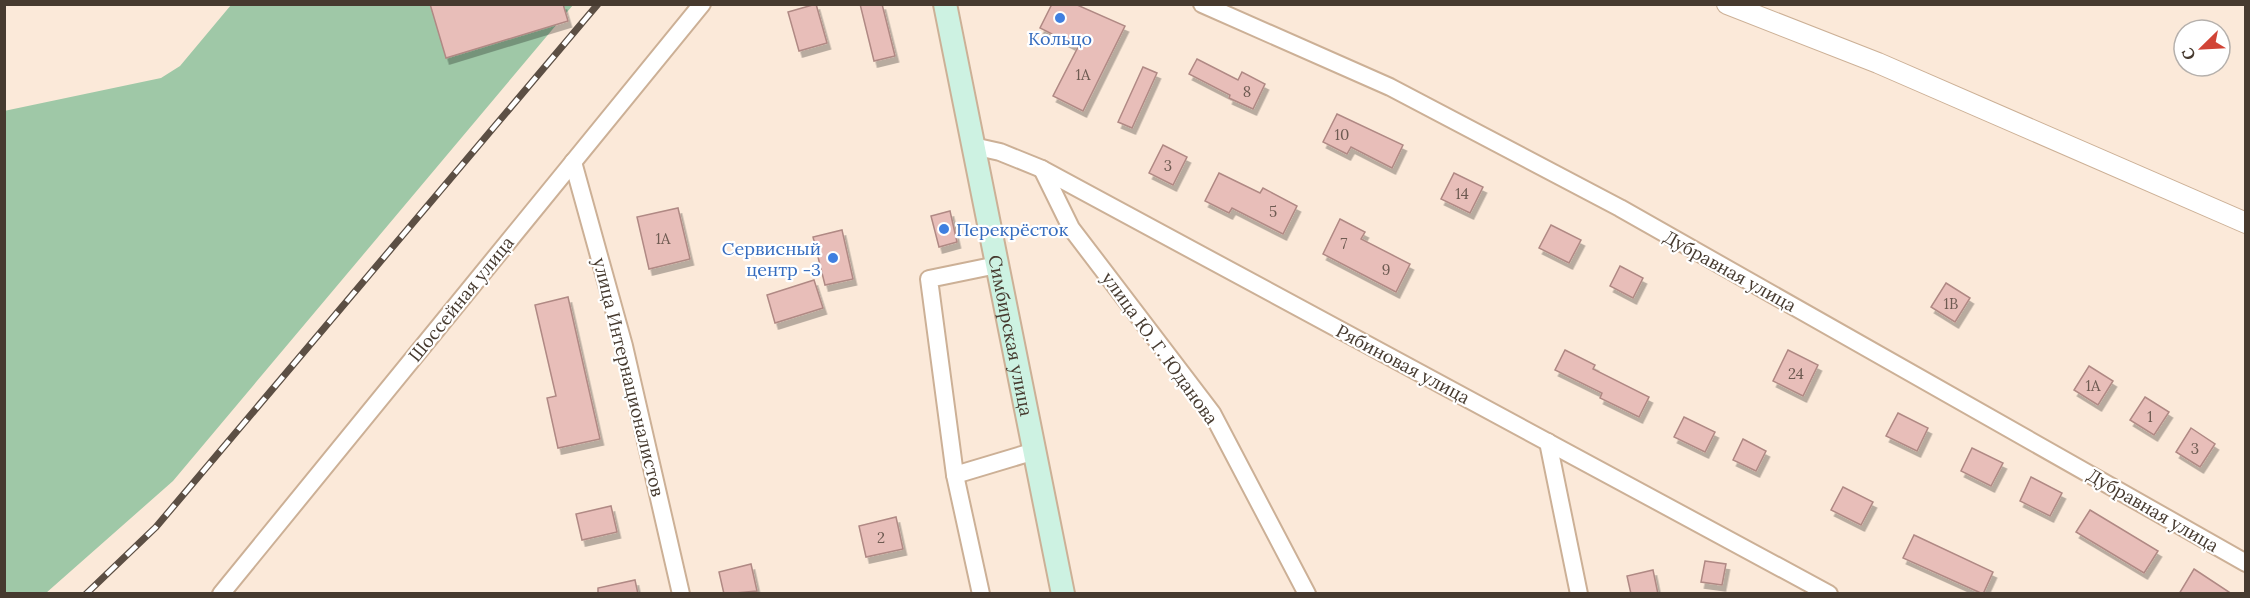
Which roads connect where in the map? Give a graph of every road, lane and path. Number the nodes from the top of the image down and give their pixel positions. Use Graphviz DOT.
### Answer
graph roads {
  1 [pos="702,4"];
  2 [pos="945,4"];
  3 [pos="1202,4"];
  4 [pos="1727,4"];
  5 [pos="973,146"];
  6 [pos="573,162"];
  7 [pos="1042,169"];
  8 [pos="2246,223"];
  9 [pos="997,265"];
  10 [pos="1548,442"];
  11 [pos="1035,451"];
  12 [pos="955,475"];
  13 [pos="2246,563"];
  14 [pos="1805,587"];
  15 [pos="221,594"];
  16 [pos="681,594"];
  17 [pos="981,594"];
  18 [pos="1063,594"];
  19 [pos="1307,594"];
  20 [pos="1579,594"];
  21 [pos="1829,594"];
  1 -- 6 [label="street, Шоссейная улица"];
  2 -- 5 [label="main road, Симбирская улица"];
  3 -- 13 [label="street, Дубравная улица"];
  4 -- 8 [label="street"];
  5 -- 7 [label="street, Рябиновая улица"];
  5 -- 9 [label="main road, Симбирская улица"];
  6 -- 15 [label="street, Шоссейная улица"];
  6 -- 16 [label="street, улица Интернационалистов"];
  7 -- 10 [label="street, Рябиновая улица"];
  7 -- 19 [label="street, улица Ю. Г. Юданова"];
  9 -- 11 [label="main road, Симбирская улица"];
  9 -- 12 [label="street"];
  10 -- 14 [label="street, Рябиновая улица"];
  10 -- 20 [label="street"];
  11 -- 12 [label="street"];
  11 -- 18 [label="main road, Симбирская улица"];
  12 -- 17 [label="street"];
  14 -- 21 [label="street, Рябиновая улица"];
}
